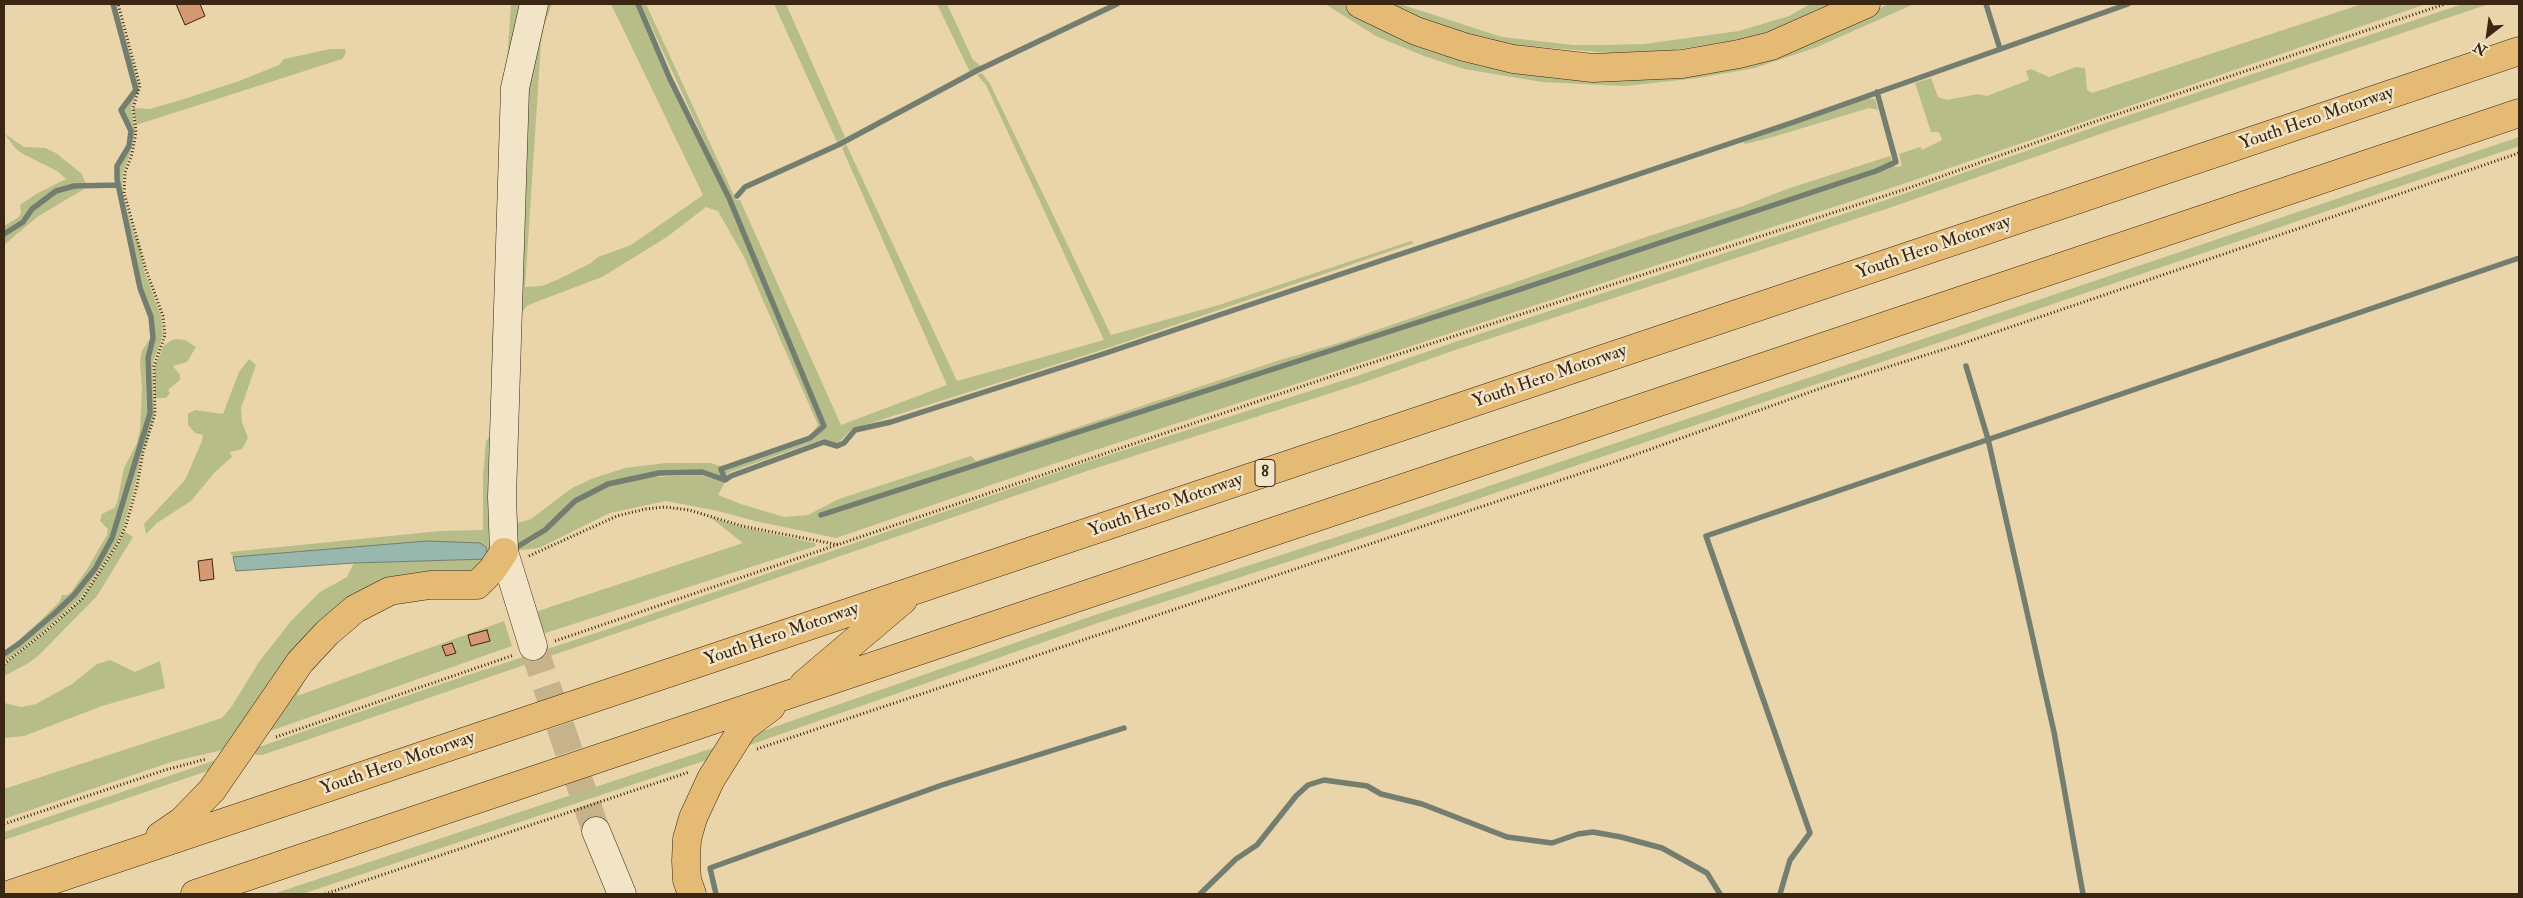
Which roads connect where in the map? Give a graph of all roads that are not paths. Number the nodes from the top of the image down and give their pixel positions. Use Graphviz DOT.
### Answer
graph roads {
  1 [pos="534,4"];
  2 [pos="1360,4"];
  3 [pos="1866,4"];
  4 [pos="2519,51"];
  5 [pos="2519,112"];
  6 [pos="504,552"];
  7 [pos="914,591"];
  8 [pos="533,647"];
  9 [pos="794,693"];
  10 [pos="596,831"];
  11 [pos="136,852"];
  12 [pos="11,894"];
  13 [pos="195,894"];
  14 [pos="622,894"];
  15 [pos="692,894"];
  1 -- 6 [label="street"];
  2 -- 3 [label="main road"];
  4 -- 7 [label="main road, Youth Hero Motorway / 8"];
  5 -- 9 [label="main road"];
  6 -- 8 [label="street"];
  6 -- 11 [label="main road"];
  7 -- 9 [label="main road"];
  7 -- 11 [label="main road, Youth Hero Motorway / 8"];
  9 -- 13 [label="main road"];
  9 -- 15 [label="main road"];
  10 -- 14 [label="street"];
  11 -- 12 [label="main road, Youth Hero Motorway / 8"];
}
